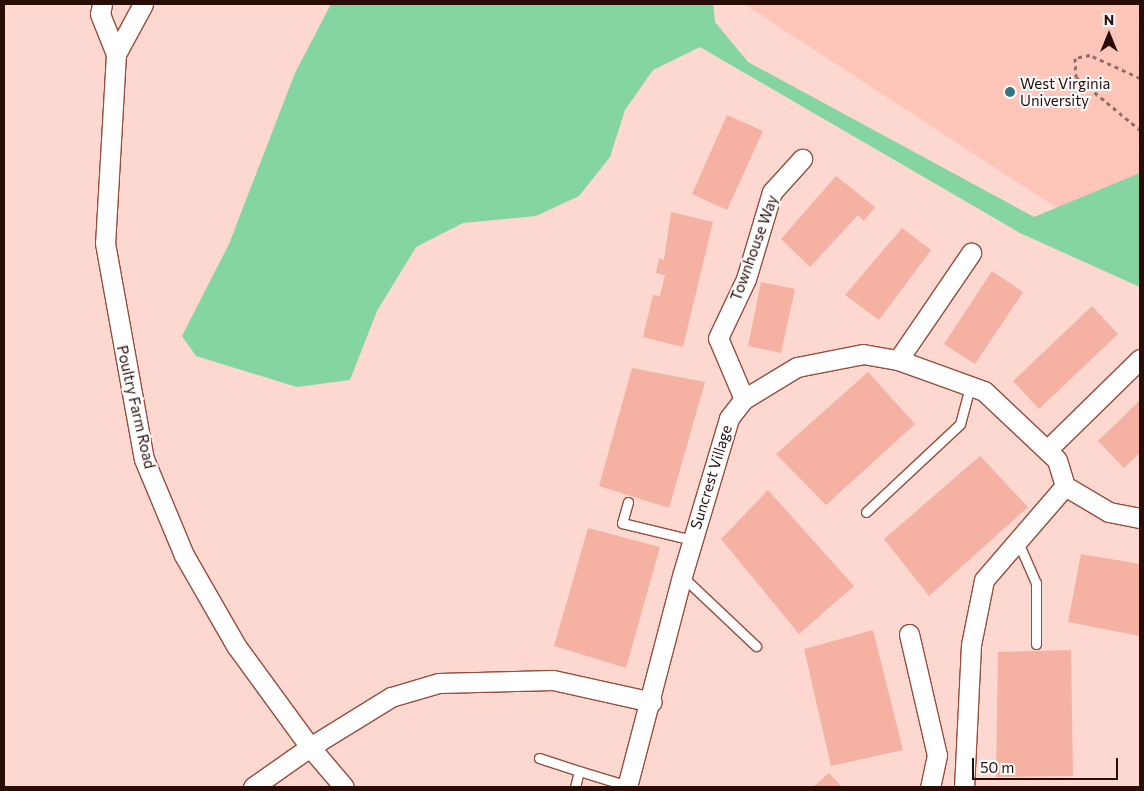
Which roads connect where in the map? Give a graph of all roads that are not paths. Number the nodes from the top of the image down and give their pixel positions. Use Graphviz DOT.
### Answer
graph roads {
  1 [pos="102,4"];
  2 [pos="143,4"];
  3 [pos="116,54"];
  4 [pos="802,159"];
  5 [pos="970,253"];
  6 [pos="1140,359"];
  7 [pos="898,360"];
  8 [pos="970,386"];
  9 [pos="744,399"];
  10 [pos="1047,450"];
  11 [pos="1065,486"];
  12 [pos="628,502"];
  13 [pos="866,512"];
  14 [pos="1140,518"];
  15 [pos="693,540"];
  16 [pos="1018,542"];
  17 [pos="682,576"];
  18 [pos="909,634"];
  19 [pos="1036,644"];
  20 [pos="756,646"];
  21 [pos="652,702"];
  22 [pos="310,747"];
  23 [pos="539,758"];
  24 [pos="579,771"];
  25 [pos="627,786"];
  26 [pos="967,786"];
  27 [pos="253,787"];
  28 [pos="344,787"];
  29 [pos="575,787"];
  30 [pos="930,787"];
  1 -- 3 [label="street"];
  2 -- 3 [label="street"];
  3 -- 22 [label="street, Poultry Farm Road"];
  4 -- 9 [label="street, Townhouse Way"];
  5 -- 7 [label="street"];
  6 -- 10 [label="street"];
  7 -- 8 [label="street, Suncrest Village"];
  7 -- 9 [label="street, Suncrest Village"];
  8 -- 10 [label="street, Suncrest Village"];
  8 -- 13 [label="lane"];
  9 -- 15 [label="street, Suncrest Village"];
  10 -- 11 [label="street, Suncrest Village"];
  11 -- 14 [label="street"];
  11 -- 16 [label="street"];
  12 -- 15 [label="lane"];
  15 -- 17 [label="street, Suncrest Village"];
  16 -- 19 [label="lane"];
  16 -- 26 [label="street"];
  17 -- 20 [label="lane"];
  17 -- 21 [label="street, Suncrest Village"];
  18 -- 30 [label="street"];
  21 -- 22 [label="street"];
  21 -- 25 [label="street, Suncrest Village"];
  22 -- 27 [label="street"];
  22 -- 28 [label="street, Poultry Farm Road"];
  23 -- 24 [label="lane"];
  24 -- 25 [label="lane"];
  24 -- 29 [label="lane"];
}
